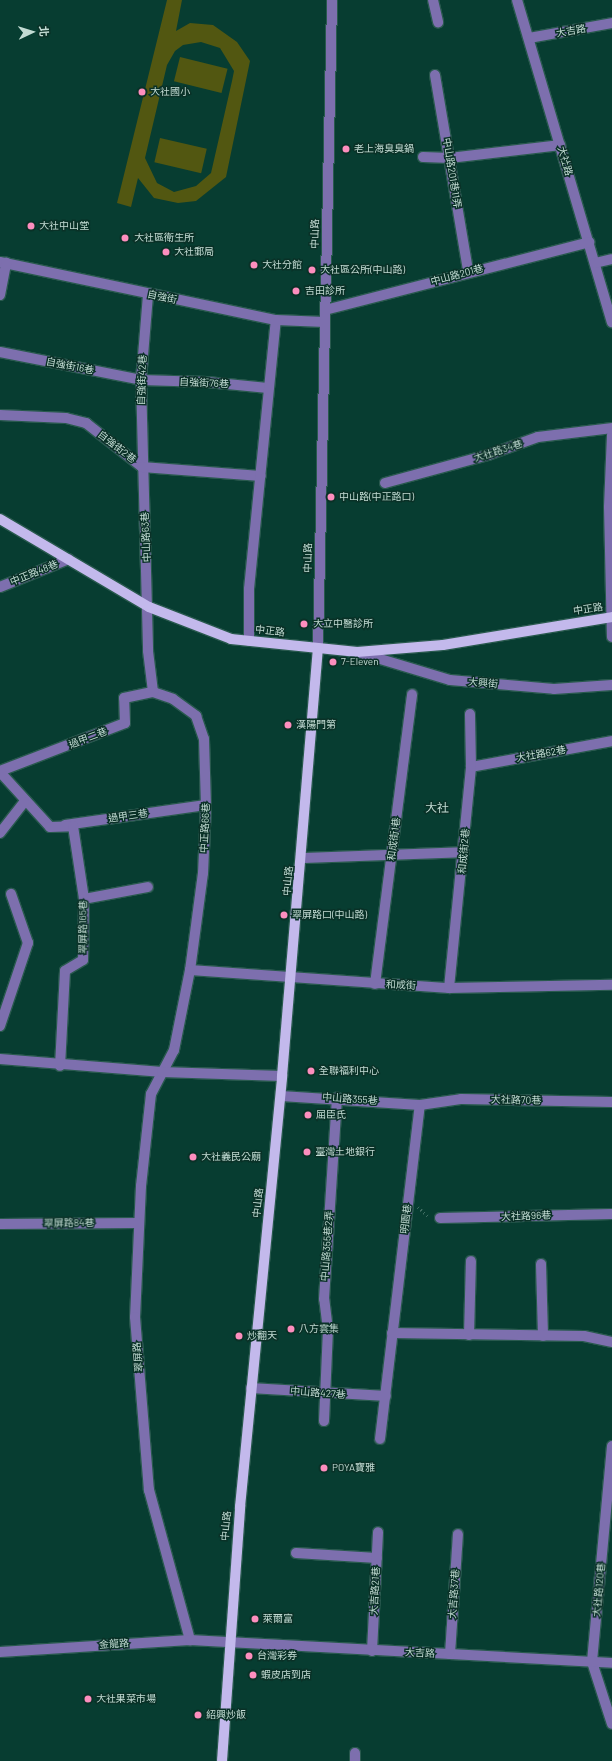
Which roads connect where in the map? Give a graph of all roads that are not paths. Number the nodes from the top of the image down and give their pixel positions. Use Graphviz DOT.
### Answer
graph roads {
  1 [pos="332,0"];
  2 [pos="433,0"];
  3 [pos="518,0"];
  4 [pos="438,22"];
  5 [pos="612,23"];
  6 [pos="529,38"];
  7 [pos="435,75"];
  8 [pos="560,146"];
  9 [pos="422,157"];
  10 [pos="450,158"];
  11 [pos="589,242"];
  12 [pos="612,259"];
  13 [pos="3,262"];
  14 [pos="595,263"];
  15 [pos="468,271"];
  16 [pos="0,295"];
  17 [pos="148,295"];
  18 [pos="325,310"];
  19 [pos="276,320"];
  20 [pos="325,322"];
  21 [pos="612,322"];
  22 [pos="0,352"];
  23 [pos="141,380"];
  24 [pos="268,388"];
  25 [pos="0,415"];
  26 [pos="612,428"];
  27 [pos="612,435"];
  28 [pos="142,467"];
  29 [pos="261,476"];
  30 [pos="385,483"];
  31 [pos="611,507"];
  32 [pos="0,519"];
  33 [pos="69,559"];
  34 [pos="0,587"];
  35 [pos="149,608"];
  36 [pos="611,617"];
  37 [pos="612,637"];
  38 [pos="250,641"];
  39 [pos="318,649"];
  40 [pos="357,652"];
  41 [pos="612,685"];
  42 [pos="153,692"];
  43 [pos="412,694"];
  44 [pos="470,714"];
  45 [pos="612,741"];
  46 [pos="471,767"];
  47 [pos="0,771"];
  48 [pos="24,802"];
  49 [pos="206,805"];
  50 [pos="50,828"];
  51 [pos="0,833"];
  52 [pos="464,852"];
  53 [pos="392,855"];
  54 [pos="302,858"];
  55 [pos="148,887"];
  56 [pos="11,894"];
  57 [pos="84,899"];
  58 [pos="190,970"];
  59 [pos="290,979"];
  60 [pos="375,984"];
  61 [pos="612,985"];
  62 [pos="449,988"];
  63 [pos="0,1026"];
  64 [pos="0,1059"];
  65 [pos="60,1066"];
  66 [pos="162,1072"];
  67 [pos="282,1076"];
  68 [pos="281,1096"];
  69 [pos="337,1097"];
  70 [pos="612,1102"];
  71 [pos="420,1105"];
  72 [pos="612,1214"];
  73 [pos="440,1218"];
  74 [pos="139,1223"];
  75 [pos="0,1224"];
  76 [pos="471,1261"];
  77 [pos="541,1264"];
  78 [pos="392,1333"];
  79 [pos="469,1335"];
  80 [pos="542,1336"];
  81 [pos="612,1342"];
  82 [pos="251,1388"];
  83 [pos="326,1395"];
  84 [pos="386,1396"];
  85 [pos="324,1422"];
  86 [pos="380,1439"];
  87 [pos="612,1446"];
  88 [pos="378,1532"];
  89 [pos="458,1534"];
  90 [pos="296,1553"];
  91 [pos="377,1558"];
  92 [pos="190,1640"];
  93 [pos="228,1643"];
  94 [pos="372,1651"];
  95 [pos="0,1652"];
  96 [pos="450,1654"];
  97 [pos="592,1662"];
  98 [pos="612,1663"];
  99 [pos="612,1724"];
  100 [pos="222,1761"];
  1 -- 18 [label="street, 中山路"];
  2 -- 4 [label="street"];
  3 -- 6 [label="street, 大社路"];
  5 -- 6 [label="street, 大吉路"];
  6 -- 8 [label="street, 大社路"];
  7 -- 10 [label="street, 中山路201巷11弄"];
  8 -- 10 [label="street"];
  8 -- 11 [label="street, 大社路"];
  9 -- 10 [label="street"];
  10 -- 15 [label="street, 中山路201巷11弄"];
  11 -- 14 [label="street, 大社路"];
  11 -- 15 [label="street, 中山路201巷"];
  12 -- 14 [label="street"];
  13 -- 16 [label="street"];
  13 -- 17 [label="street, 自強街"];
  14 -- 21 [label="street, 大社路"];
  15 -- 18 [label="street, 中山路201巷"];
  17 -- 19 [label="street, 自強街"];
  17 -- 23 [label="street, 自強街42巷"];
  18 -- 20 [label="street, 中山路"];
  19 -- 20 [label="street, 自強街"];
  19 -- 24 [label="street"];
  20 -- 39 [label="street, 中山路"];
  22 -- 23 [label="street, 自強街16巷"];
  23 -- 24 [label="street, 自強街76巷"];
  23 -- 28 [label="street, 自強街42巷"];
  24 -- 29 [label="street"];
  25 -- 28 [label="street, 自強街2巷"];
  26 -- 30 [label="street, 大社路34巷"];
  27 -- 31 [label="street"];
  28 -- 29 [label="street, 自強街2巷"];
  28 -- 35 [label="street, 中山路63巷"];
  29 -- 38 [label="street"];
  31 -- 36 [label="street"];
  32 -- 33 [label="main road, 中正路"];
  33 -- 34 [label="street, 中正路48巷"];
  33 -- 35 [label="main road, 中正路"];
  35 -- 38 [label="main road, 中正路"];
  35 -- 42 [label="street"];
  36 -- 37 [label="street"];
  36 -- 40 [label="main road, 中正路"];
  38 -- 39 [label="main road, 中正路"];
  39 -- 40 [label="main road, 中正路"];
  39 -- 54 [label="main road, 中山路"];
  40 -- 41 [label="street, 大興街"];
  42 -- 47 [label="street, 過甲二巷"];
  42 -- 49 [label="street, 中正路66巷"];
  43 -- 53 [label="street, 和成街1巷"];
  44 -- 46 [label="street, 和成街2巷"];
  45 -- 46 [label="street, 大社路62巷"];
  46 -- 52 [label="street, 和成街2巷"];
  47 -- 48 [label="street"];
  48 -- 50 [label="street"];
  48 -- 51 [label="street"];
  49 -- 50 [label="street, 過甲三巷"];
  49 -- 58 [label="street, 中正路66巷"];
  50 -- 57 [label="street, 翠屏路165巷"];
  52 -- 53 [label="street"];
  52 -- 62 [label="street, 和成街2巷"];
  53 -- 54 [label="street"];
  53 -- 60 [label="street, 和成街1巷"];
  54 -- 59 [label="main road, 中山路"];
  55 -- 57 [label="street"];
  56 -- 63 [label="street"];
  57 -- 65 [label="street, 翠屏路165巷"];
  58 -- 59 [label="street, 和成街"];
  58 -- 66 [label="street, 中正路66巷"];
  59 -- 60 [label="street, 和成街"];
  59 -- 67 [label="main road, 中山路"];
  60 -- 62 [label="street, 和成街"];
  61 -- 62 [label="street, 和成街"];
  64 -- 65 [label="street"];
  65 -- 66 [label="street"];
  66 -- 67 [label="street"];
  66 -- 74 [label="street, 翠屏路"];
  67 -- 68 [label="main road, 中山路"];
  68 -- 69 [label="street, 中山路355巷"];
  68 -- 82 [label="main road, 中山路"];
  69 -- 71 [label="street, 中山路355巷"];
  69 -- 83 [label="street, 中山路355巷2弄"];
  70 -- 71 [label="street, 大社路70巷"];
  71 -- 78 [label="street, 明園巷"];
  72 -- 73 [label="street, 大社路96巷"];
  74 -- 75 [label="street, 翠屏路84巷"];
  74 -- 92 [label="street, 翠屏路"];
  76 -- 79 [label="street"];
  77 -- 80 [label="street"];
  78 -- 79 [label="street"];
  78 -- 84 [label="street, 明園巷"];
  79 -- 80 [label="street"];
  80 -- 81 [label="street"];
  82 -- 83 [label="street, 中山路427巷"];
  82 -- 93 [label="main road, 中山路"];
  83 -- 84 [label="street, 中山路427巷"];
  83 -- 85 [label="street, 中山路355巷2弄"];
  84 -- 86 [label="street, 明園巷"];
  87 -- 97 [label="street, 大社路120巷"];
  88 -- 91 [label="street, 大吉路21巷"];
  89 -- 96 [label="street, 大吉路37巷"];
  90 -- 91 [label="street"];
  91 -- 94 [label="street, 大吉路21巷"];
  92 -- 93 [label="street, 金龍路"];
  92 -- 95 [label="street, 金龍路"];
  93 -- 94 [label="street, 大吉路"];
  93 -- 100 [label="main road, 中山路"];
  94 -- 96 [label="street, 大吉路"];
  96 -- 97 [label="street, 大吉路"];
  97 -- 98 [label="street, 大吉路"];
  97 -- 99 [label="street"];
}
